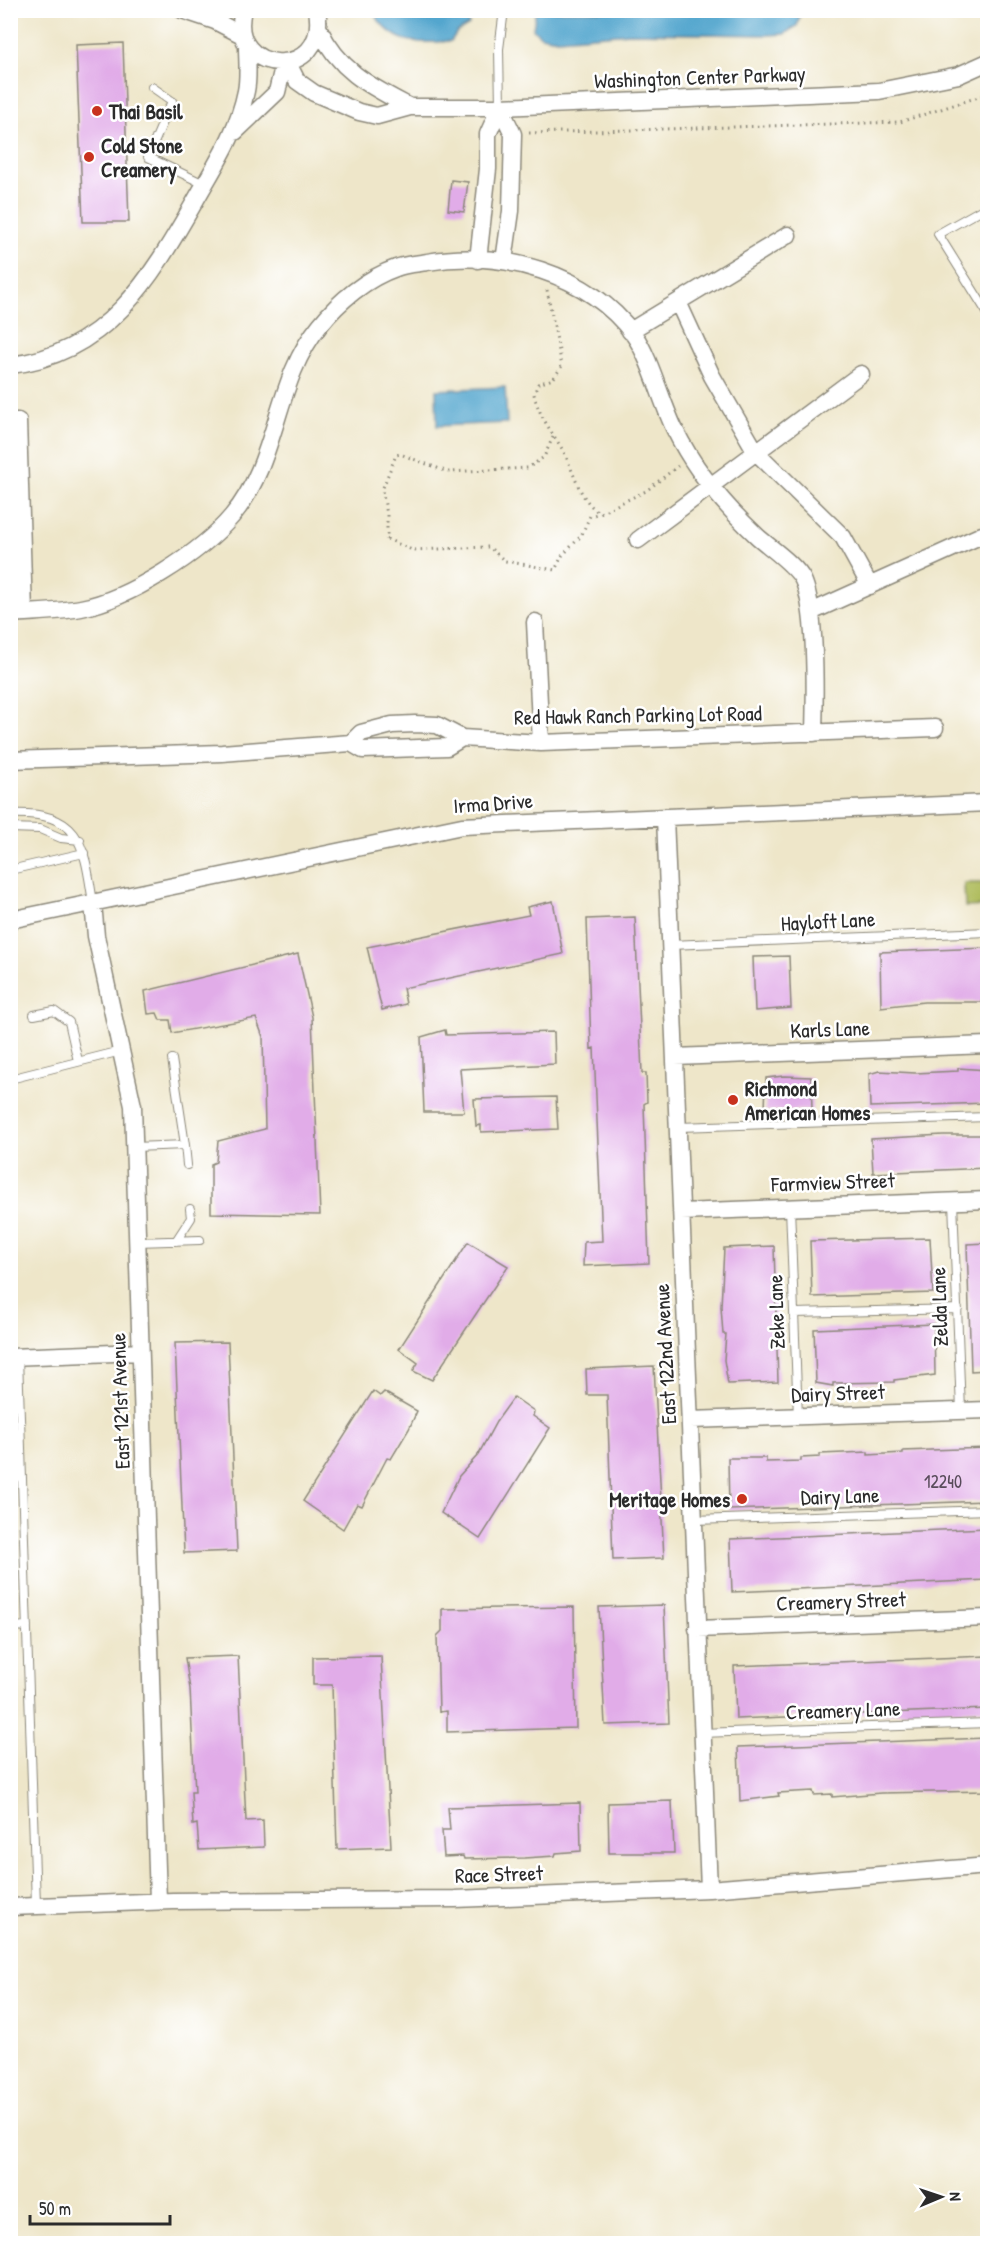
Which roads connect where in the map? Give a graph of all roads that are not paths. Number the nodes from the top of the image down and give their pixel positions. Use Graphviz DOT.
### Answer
graph roads {
  1 [pos="182,10"];
  2 [pos="243,10"];
  3 [pos="504,10"];
  4 [pos="320,18"];
  5 [pos="245,40"];
  6 [pos="987,62"];
  7 [pos="286,63"];
  8 [pos="152,87"];
  9 [pos="410,107"];
  10 [pos="500,107"];
  11 [pos="234,132"];
  12 [pos="204,184"];
  13 [pos="987,206"];
  14 [pos="788,235"];
  15 [pos="478,260"];
  16 [pos="504,261"];
  17 [pos="678,302"];
  18 [pos="987,314"];
  19 [pos="630,331"];
  20 [pos="10,365"];
  21 [pos="861,374"];
  22 [pos="10,421"];
  23 [pos="756,452"];
  24 [pos="711,486"];
  25 [pos="982,536"];
  26 [pos="638,540"];
  27 [pos="870,586"];
  28 [pos="811,612"];
  29 [pos="17,614"];
  30 [pos="535,622"];
  31 [pos="934,728"];
  32 [pos="814,733"];
  33 [pos="462,738"];
  34 [pos="351,743"];
  35 [pos="541,743"];
  36 [pos="10,760"];
  37 [pos="987,803"];
  38 [pos="10,814"];
  39 [pos="665,817"];
  40 [pos="10,828"];
  41 [pos="80,840"];
  42 [pos="84,853"];
  43 [pos="10,870"];
  44 [pos="93,903"];
  45 [pos="10,920"];
  46 [pos="987,932"];
  47 [pos="670,945"];
  48 [pos="34,1015"];
  49 [pos="987,1045"];
  50 [pos="121,1051"];
  51 [pos="675,1057"];
  52 [pos="172,1059"];
  53 [pos="78,1061"];
  54 [pos="10,1079"];
  55 [pos="10,1104"];
  56 [pos="987,1117"];
  57 [pos="678,1127"];
  58 [pos="185,1145"];
  59 [pos="134,1147"];
  60 [pos="10,1161"];
  61 [pos="187,1165"];
  62 [pos="987,1200"];
  63 [pos="953,1201"];
  64 [pos="790,1206"];
  65 [pos="190,1209"];
  66 [pos="681,1212"];
  67 [pos="200,1240"];
  68 [pos="176,1241"];
  69 [pos="137,1242"];
  70 [pos="958,1309"];
  71 [pos="794,1313"];
  72 [pos="140,1352"];
  73 [pos="14,1357"];
  74 [pos="987,1410"];
  75 [pos="961,1411"];
  76 [pos="798,1416"];
  77 [pos="690,1420"];
  78 [pos="10,1471"];
  79 [pos="21,1471"];
  80 [pos="987,1510"];
  81 [pos="694,1520"];
  82 [pos="987,1618"];
  83 [pos="27,1626"];
  84 [pos="10,1627"];
  85 [pos="697,1629"];
  86 [pos="987,1723"];
  87 [pos="701,1733"];
  88 [pos="987,1866"];
  89 [pos="709,1888"];
  90 [pos="158,1901"];
  91 [pos="36,1905"];
  92 [pos="10,1907"];
  1 -- 5 [label="street"];
  2 -- 5 [label="street"];
  3 -- 10 [label="lane"];
  4 -- 7 [label="street"];
  4 -- 9 [label="street"];
  5 -- 7 [label="street"];
  5 -- 11 [label="street"];
  6 -- 10 [label="street, Washington Center Parkway"];
  7 -- 9 [label="street, Washington Center Parkway"];
  7 -- 11 [label="street"];
  8 -- 12 [label="lane"];
  9 -- 10 [label="street, Washington Center Parkway"];
  10 -- 15 [label="street"];
  10 -- 16 [label="street"];
  11 -- 12 [label="street"];
  12 -- 20 [label="street"];
  13 -- 18 [label="lane"];
  14 -- 17 [label="street"];
  15 -- 16 [label="street"];
  15 -- 29 [label="street"];
  16 -- 19 [label="street"];
  17 -- 19 [label="street"];
  17 -- 23 [label="street"];
  19 -- 24 [label="street"];
  21 -- 23 [label="street"];
  22 -- 29 [label="street"];
  23 -- 24 [label="street"];
  23 -- 27 [label="street"];
  24 -- 26 [label="street"];
  24 -- 28 [label="street"];
  25 -- 27 [label="street"];
  27 -- 28 [label="street"];
  28 -- 32 [label="street"];
  30 -- 35 [label="street"];
  31 -- 32 [label="street, Red Hawk Ranch Parking Lot Road"];
  32 -- 35 [label="street, Red Hawk Ranch Parking Lot Road"];
  33 -- 34 [label="street, Red Hawk Ranch Parking Lot Road"];
  33 -- 34 [label="street, Red Hawk Ranch Parking Lot Road"];
  33 -- 35 [label="street, Red Hawk Ranch Parking Lot Road"];
  34 -- 36 [label="street, Red Hawk Ranch Parking Lot Road"];
  37 -- 39 [label="street, Irma Drive"];
  38 -- 41 [label="lane"];
  39 -- 44 [label="street, Irma Drive"];
  39 -- 47 [label="street, East 122nd Avenue"];
  40 -- 41 [label="lane"];
  41 -- 42 [label="lane"];
  42 -- 43 [label="lane"];
  42 -- 44 [label="lane"];
  44 -- 45 [label="street, Irma Drive"];
  44 -- 50 [label="street, East 121st Avenue"];
  46 -- 47 [label="lane, Hayloft Lane"];
  47 -- 51 [label="street, East 122nd Avenue"];
  48 -- 53 [label="lane"];
  49 -- 51 [label="street, Karls Lane"];
  50 -- 53 [label="lane"];
  50 -- 59 [label="street, East 121st Avenue"];
  51 -- 57 [label="street, East 122nd Avenue"];
  52 -- 58 [label="lane"];
  53 -- 54 [label="lane"];
  55 -- 60 [label="lane"];
  56 -- 57 [label="lane"];
  57 -- 66 [label="street, East 122nd Avenue"];
  58 -- 59 [label="lane"];
  58 -- 61 [label="lane"];
  59 -- 69 [label="street, East 121st Avenue"];
  62 -- 63 [label="street, Farmview Street"];
  63 -- 64 [label="street, Farmview Street"];
  63 -- 70 [label="lane, Zelda Lane"];
  64 -- 66 [label="street, Farmview Street"];
  64 -- 71 [label="lane, Zeke Lane"];
  65 -- 68 [label="lane"];
  66 -- 77 [label="street, East 122nd Avenue"];
  67 -- 68 [label="lane"];
  68 -- 69 [label="lane"];
  69 -- 72 [label="street, East 121st Avenue"];
  70 -- 71 [label="lane"];
  70 -- 75 [label="lane, Zelda Lane"];
  71 -- 76 [label="lane, Zeke Lane"];
  72 -- 73 [label="street"];
  72 -- 90 [label="street, East 121st Avenue"];
  73 -- 79 [label="lane"];
  74 -- 75 [label="street, Dairy Street"];
  75 -- 76 [label="street, Dairy Street"];
  76 -- 77 [label="street, Dairy Street"];
  77 -- 81 [label="street, East 122nd Avenue"];
  78 -- 79 [label="lane"];
  79 -- 83 [label="lane"];
  80 -- 81 [label="lane, Dairy Lane"];
  81 -- 85 [label="street, East 122nd Avenue"];
  82 -- 85 [label="street, Creamery Street"];
  83 -- 84 [label="lane"];
  83 -- 91 [label="lane"];
  85 -- 87 [label="street, East 122nd Avenue"];
  86 -- 87 [label="lane, Creamery Lane"];
  87 -- 89 [label="street, East 122nd Avenue"];
  88 -- 89 [label="street, Race Street"];
  89 -- 90 [label="street, Race Street"];
  90 -- 91 [label="street, Race Street"];
  91 -- 92 [label="street, Race Street"];
}
